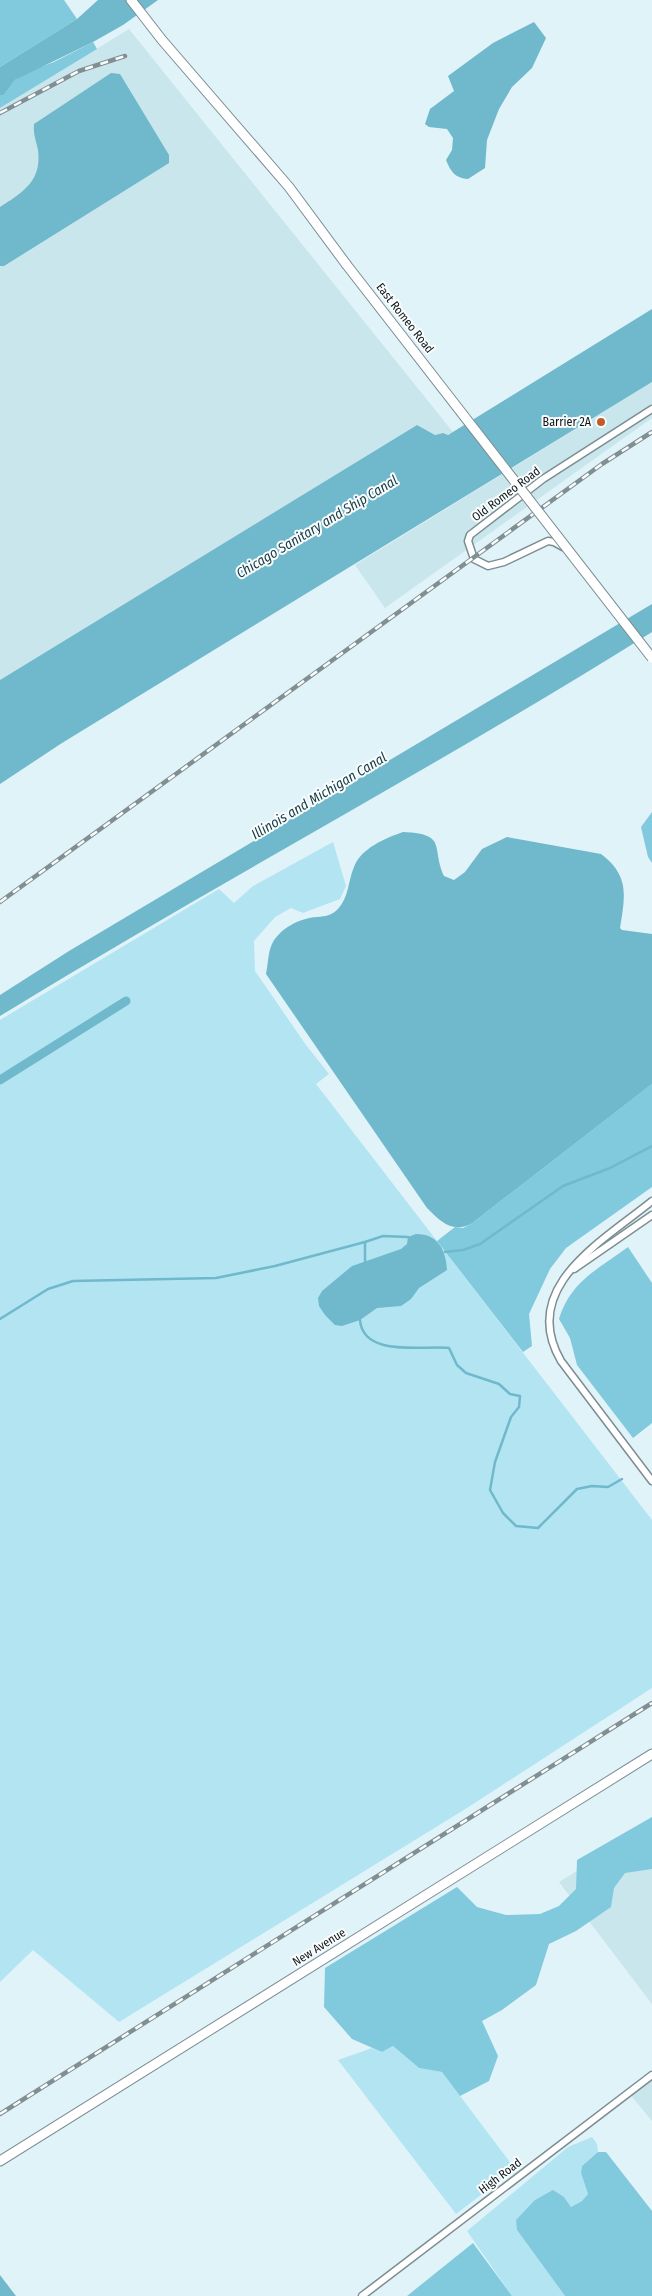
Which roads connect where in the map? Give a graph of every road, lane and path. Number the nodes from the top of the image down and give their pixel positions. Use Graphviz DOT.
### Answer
graph roads {
  1 [pos="131,0"];
  2 [pos="652,408"];
  3 [pos="652,657"];
  4 [pos="652,1201"];
  5 [pos="652,1214"];
  6 [pos="571,1270"];
  7 [pos="652,1481"];
  8 [pos="652,1754"];
  9 [pos="652,2075"];
  10 [pos="0,2161"];
  11 [pos="362,2296"];
  1 -- 3 [label="main road, East Romeo Road, bridge"];
  2 -- 3 [label="street, Old Romeo Road, bridge"];
  4 -- 6 [label="street"];
  5 -- 6 [label="street"];
  6 -- 7 [label="street"];
  8 -- 10 [label="main road, New Avenue"];
  9 -- 11 [label="street, High Road"];
}
